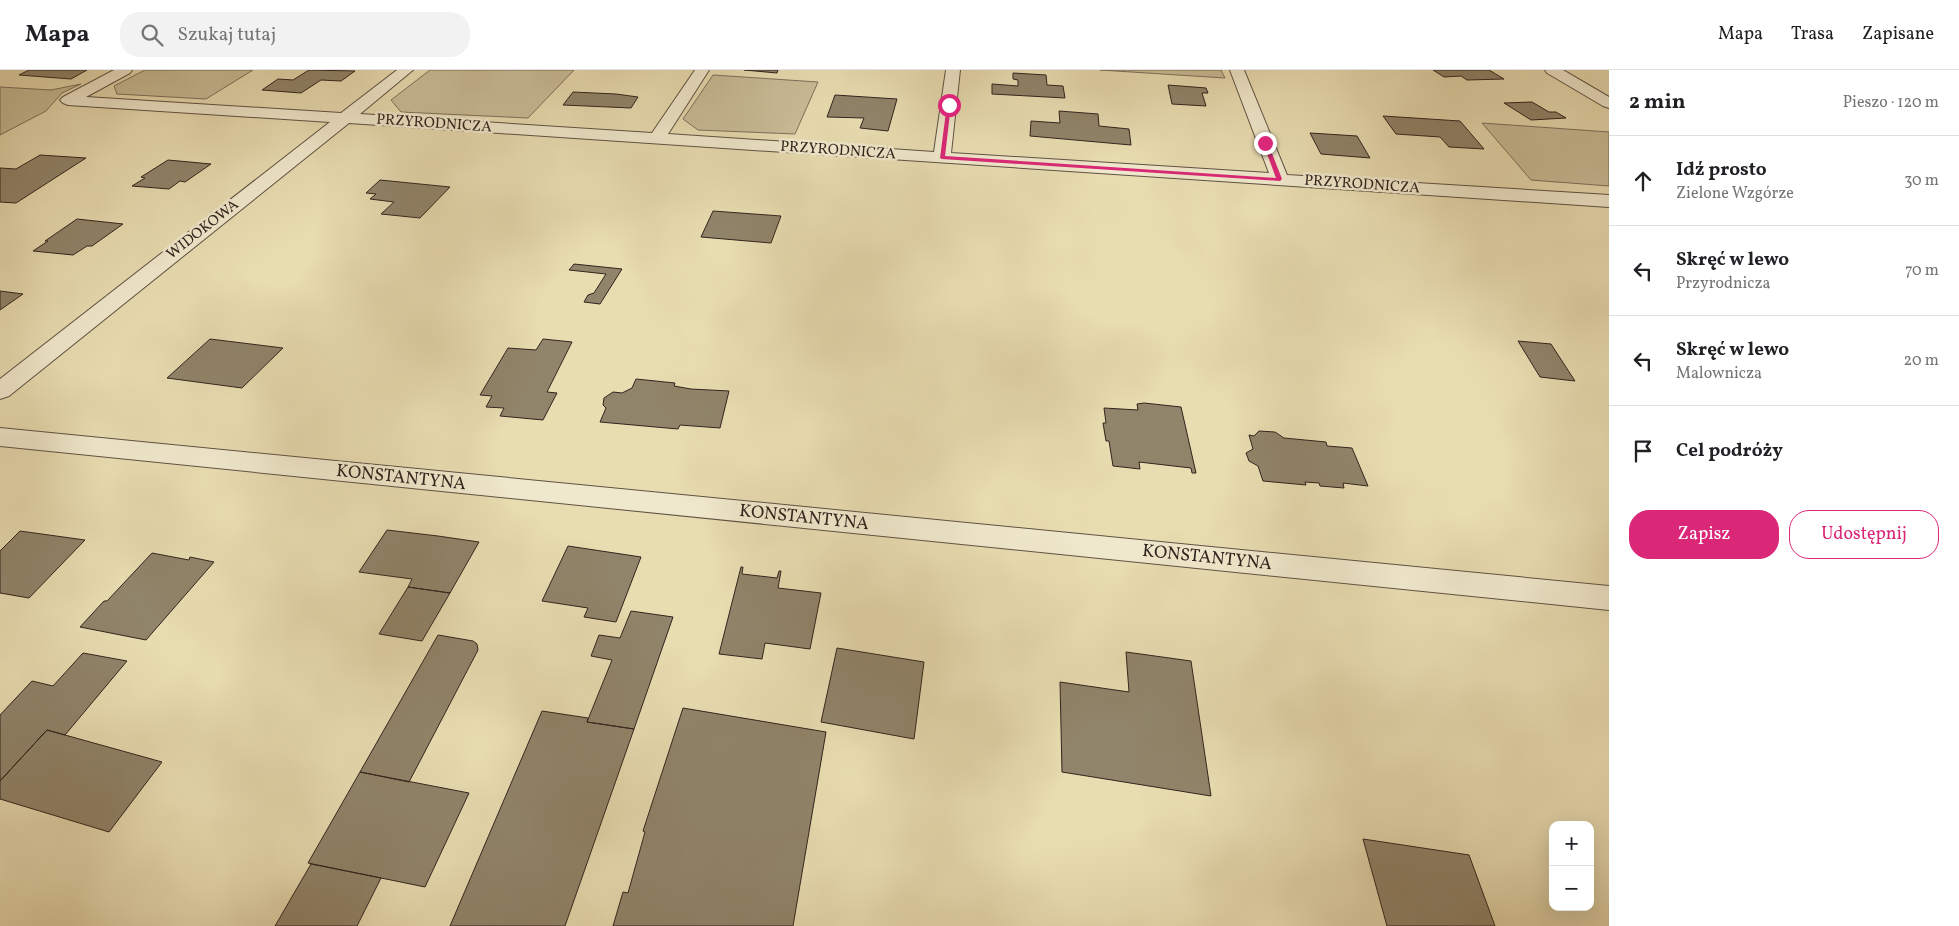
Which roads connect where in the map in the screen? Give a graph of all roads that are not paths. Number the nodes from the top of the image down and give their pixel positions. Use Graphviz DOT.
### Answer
graph roads {
  1 [pos="125,70"];
  2 [pos="406,70"];
  3 [pos="702,70"];
  4 [pos="953,70"];
  5 [pos="1237,70"];
  6 [pos="1552,70"];
  7 [pos="1609,103"];
  8 [pos="344,118"];
  9 [pos="657,139"];
  10 [pos="942,158"];
  11 [pos="1280,179"];
  12 [pos="1609,202"];
  13 [pos="0,391"];
  14 [pos="0,437"];
  15 [pos="1609,598"];
  1 -- 8 [label="street, PRZYRODNICZA"];
  2 -- 8 [label="street, WIDOKOWA"];
  3 -- 9 [label="street"];
  4 -- 10 [label="street"];
  5 -- 11 [label="street"];
  6 -- 7 [label="street"];
  8 -- 9 [label="street, PRZYRODNICZA"];
  8 -- 13 [label="street, WIDOKOWA"];
  9 -- 10 [label="street, PRZYRODNICZA"];
  10 -- 11 [label="street, PRZYRODNICZA"];
  11 -- 12 [label="street, PRZYRODNICZA"];
  14 -- 15 [label="street, KONSTANTYNA"];
}
